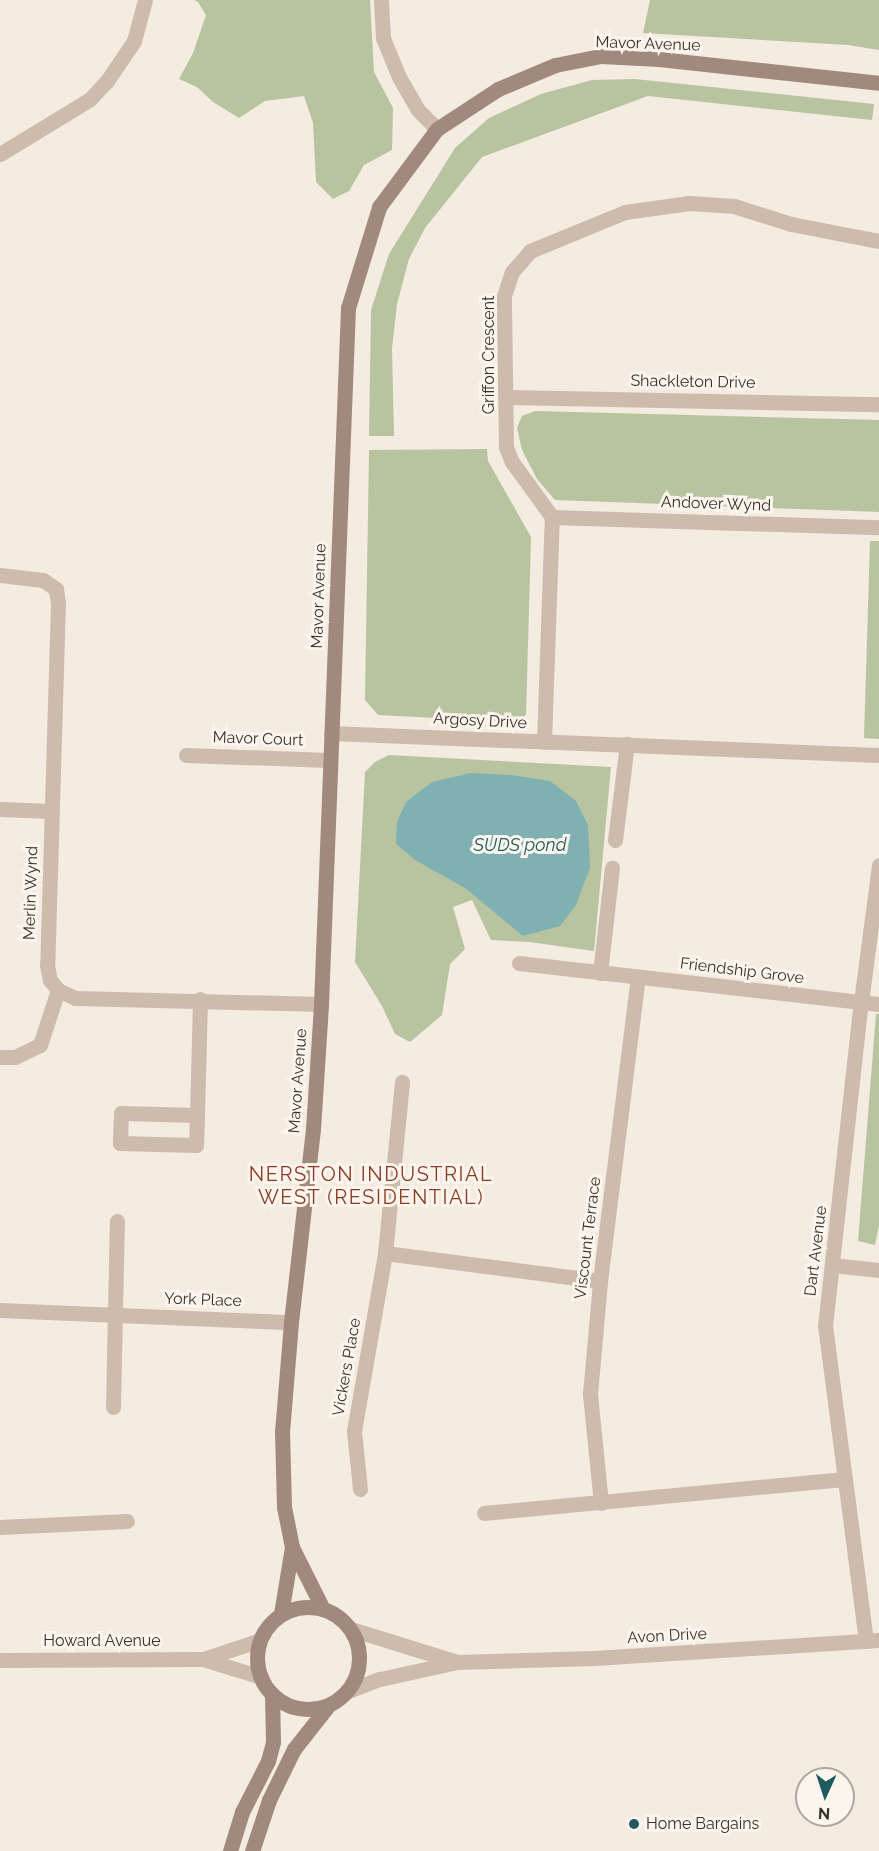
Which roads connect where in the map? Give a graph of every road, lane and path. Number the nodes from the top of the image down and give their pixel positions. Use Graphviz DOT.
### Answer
graph roads {
  1 [pos="145,0"];
  2 [pos="381,0"];
  3 [pos="879,83"];
  4 [pos="437,129"];
  5 [pos="0,154"];
  6 [pos="879,241"];
  7 [pos="879,389"];
  8 [pos="507,397"];
  9 [pos="879,404"];
  10 [pos="552,518"];
  11 [pos="879,527"];
  12 [pos="0,575"];
  13 [pos="332,733"];
  14 [pos="544,742"];
  15 [pos="627,744"];
  16 [pos="186,754"];
  17 [pos="879,755"];
  18 [pos="329,760"];
  19 [pos="0,809"];
  20 [pos="51,811"];
  21 [pos="615,840"];
  22 [pos="879,865"];
  23 [pos="612,868"];
  24 [pos="519,963"];
  25 [pos="600,973"];
  26 [pos="638,977"];
  27 [pos="58,990"];
  28 [pos="200,999"];
  29 [pos="861,1002"];
  30 [pos="321,1004"];
  31 [pos="879,1004"];
  32 [pos="0,1057"];
  33 [pos="402,1082"];
  34 [pos="197,1115"];
  35 [pos="117,1221"];
  36 [pos="385,1253"];
  37 [pos="833,1265"];
  38 [pos="879,1270"];
  39 [pos="600,1281"];
  40 [pos="0,1310"];
  41 [pos="113,1314"];
  42 [pos="291,1322"];
  43 [pos="113,1407"];
  44 [pos="844,1479"];
  45 [pos="360,1489"];
  46 [pos="601,1503"];
  47 [pos="484,1513"];
  48 [pos="127,1521"];
  49 [pos="0,1527"];
  50 [pos="292,1547"];
  51 [pos="323,1609"];
  52 [pos="281,1614"];
  53 [pos="351,1629"];
  54 [pos="260,1640"];
  55 [pos="873,1640"];
  56 [pos="203,1659"];
  57 [pos="0,1660"];
  58 [pos="457,1662"];
  59 [pos="261,1677"];
  60 [pos="348,1691"];
  61 [pos="272,1694"];
  62 [pos="328,1706"];
  63 [pos="230,1851"];
  64 [pos="252,1851"];
  1 -- 5 [label="street"];
  2 -- 4 [label="street"];
  3 -- 4 [label="street, Mavor Avenue"];
  4 -- 13 [label="street, Mavor Avenue"];
  6 -- 8 [label="street, Griffon Crescent"];
  7 -- 9 [label="street"];
  8 -- 9 [label="street, Shackleton Drive"];
  8 -- 10 [label="street, Griffon Crescent"];
  10 -- 11 [label="street, Andover Wynd"];
  10 -- 14 [label="street"];
  12 -- 20 [label="street, Merlin Wynd"];
  13 -- 14 [label="street, Argosy Drive"];
  13 -- 18 [label="street, Mavor Avenue"];
  14 -- 15 [label="street, Argosy Drive"];
  15 -- 17 [label="street, Argosy Drive"];
  15 -- 21 [label="street"];
  16 -- 18 [label="street, Mavor Court"];
  18 -- 30 [label="street, Mavor Avenue"];
  19 -- 20 [label="street"];
  20 -- 27 [label="street, Merlin Wynd"];
  22 -- 29 [label="street, Dart Avenue"];
  23 -- 25 [label="street"];
  24 -- 25 [label="street, Friendship Grove"];
  25 -- 26 [label="street, Friendship Grove"];
  26 -- 29 [label="street, Friendship Grove"];
  26 -- 39 [label="street, Viscount Terrace"];
  27 -- 28 [label="street"];
  27 -- 32 [label="street"];
  28 -- 30 [label="street"];
  28 -- 34 [label="street"];
  29 -- 31 [label="street, Friendship Grove"];
  29 -- 37 [label="street, Dart Avenue"];
  30 -- 42 [label="street, Mavor Avenue"];
  33 -- 36 [label="street, Vickers Place"];
  34 -- 34 [label="street"];
  35 -- 41 [label="street"];
  36 -- 39 [label="street"];
  36 -- 45 [label="street, Vickers Place"];
  37 -- 38 [label="street"];
  37 -- 44 [label="street, Dart Avenue"];
  39 -- 46 [label="street, Viscount Terrace"];
  40 -- 41 [label="street, York Place"];
  41 -- 42 [label="street, York Place"];
  41 -- 43 [label="street"];
  42 -- 50 [label="street, Mavor Avenue"];
  44 -- 46 [label="street"];
  44 -- 55 [label="street, Dart Avenue"];
  46 -- 47 [label="street"];
  48 -- 49 [label="street"];
  50 -- 51 [label="street, Mavor Avenue"];
  50 -- 52 [label="street, Mavor Avenue"];
  51 -- 52 [label="street"];
  51 -- 53 [label="street"];
  52 -- 54 [label="street"];
  53 -- 58 [label="street, Avon Drive"];
  53 -- 60 [label="street"];
  54 -- 56 [label="street, Howard Avenue"];
  54 -- 59 [label="street"];
  55 -- 58 [label="street, Avon Drive"];
  56 -- 57 [label="street, Howard Avenue"];
  56 -- 59 [label="street, Howard Avenue"];
  58 -- 60 [label="street, Avon Drive"];
  59 -- 61 [label="street"];
  60 -- 62 [label="street"];
  61 -- 62 [label="street"];
  61 -- 63 [label="street"];
  62 -- 64 [label="street"];
}
